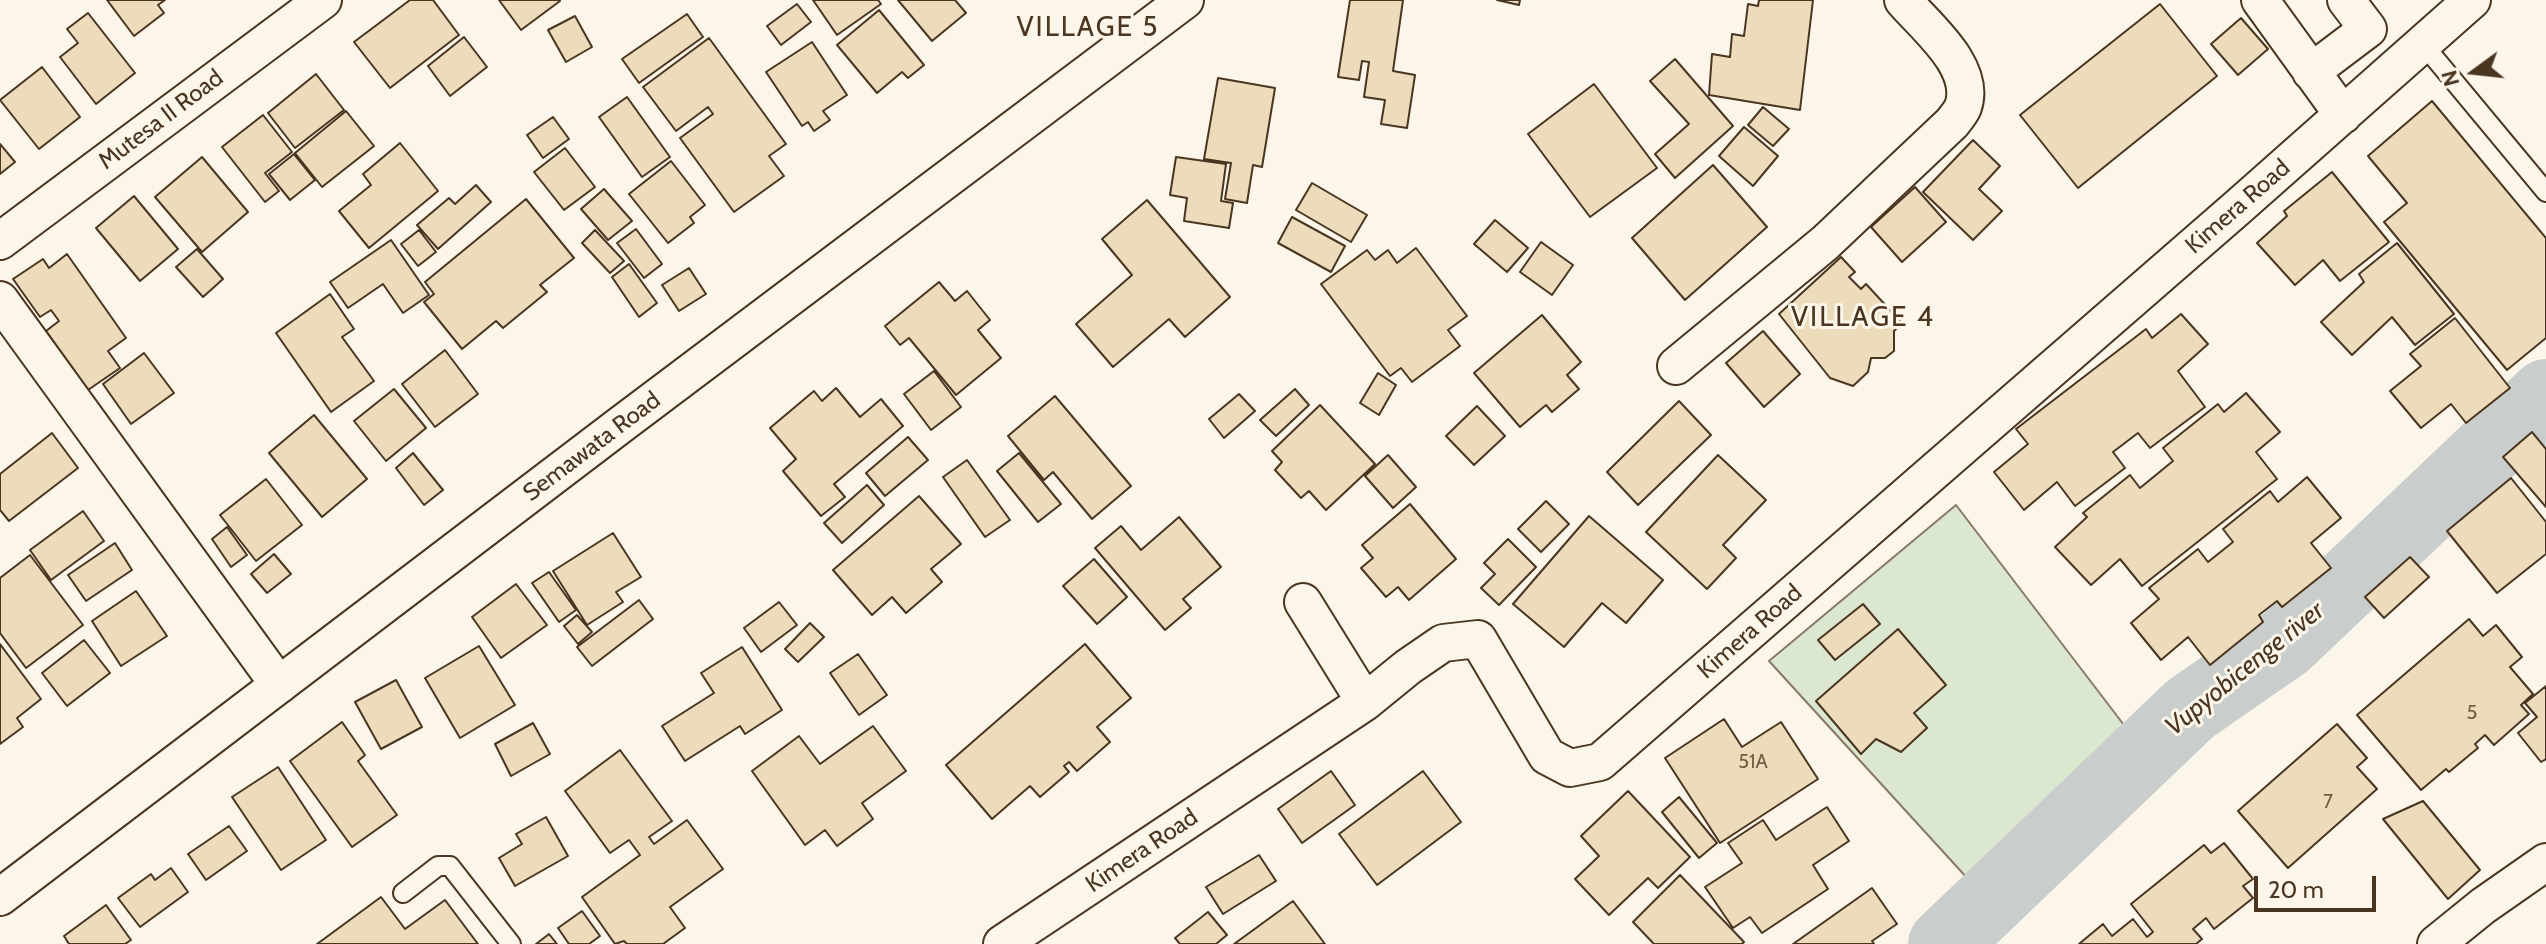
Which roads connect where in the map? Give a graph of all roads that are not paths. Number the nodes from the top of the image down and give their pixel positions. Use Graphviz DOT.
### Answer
graph roads {
  1 [pos="323,0"];
  2 [pos="1185,0"];
  3 [pos="1903,0"];
  4 [pos="2260,0"];
  5 [pos="2346,0"];
  6 [pos="2472,0"];
  7 [pos="2423,44"];
  8 [pos="2311,72"];
  9 [pos="2343,115"];
  10 [pos="2546,192"];
  11 [pos="0,241"];
  12 [pos="0,300"];
  13 [pos="1676,366"];
  14 [pos="1303,602"];
  15 [pos="279,685"];
  16 [pos="1365,702"];
  17 [pos="2546,862"];
  18 [pos="403,893"];
  19 [pos="0,897"];
  20 [pos="511,944"];
  21 [pos="1002,944"];
  22 [pos="2436,944"];
  1 -- 11 [label="street, Mutesa II Road"];
  2 -- 15 [label="street, Semawata Road"];
  3 -- 13 [label="street"];
  4 -- 8 [label="street"];
  5 -- 8 [label="street"];
  6 -- 7 [label="street, Kimera Road"];
  7 -- 9 [label="street, Kimera Road"];
  7 -- 10 [label="lane"];
  8 -- 9 [label="street"];
  9 -- 16 [label="street, Kimera Road"];
  12 -- 15 [label="street"];
  14 -- 16 [label="street"];
  15 -- 19 [label="street, Semawata Road"];
  16 -- 21 [label="street, Kimera Road"];
  17 -- 22 [label="street"];
  18 -- 20 [label="lane"];
}
